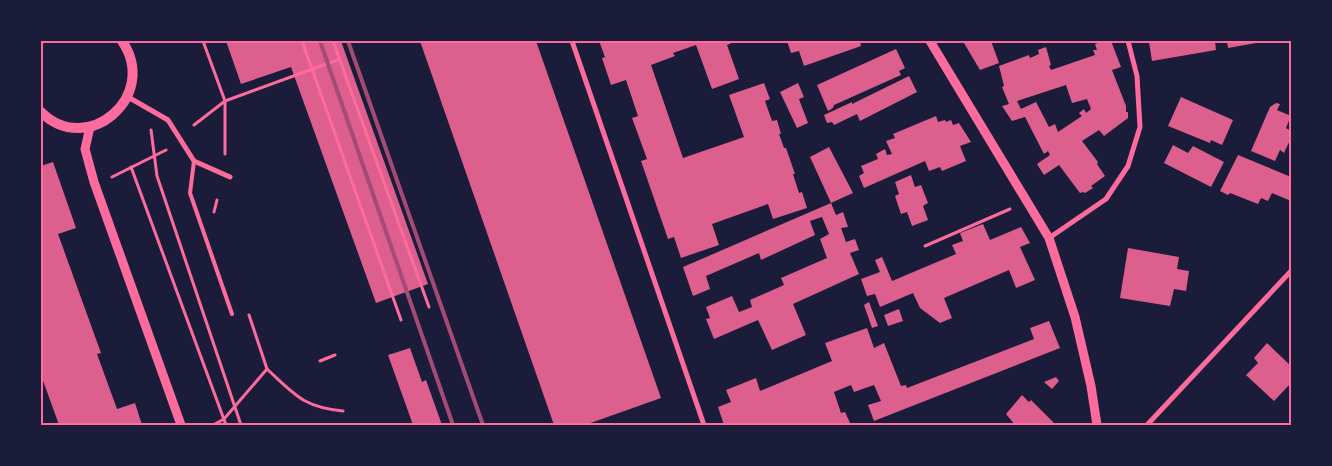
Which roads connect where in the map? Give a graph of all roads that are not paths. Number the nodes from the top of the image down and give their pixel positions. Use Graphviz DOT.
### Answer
graph roads {
  1 [pos="122,41"];
  2 [pos="572,41"];
  3 [pos="930,41"];
  4 [pos="1128,41"];
  5 [pos="128,97"];
  6 [pos="41,112"];
  7 [pos="90,127"];
  8 [pos="194,161"];
  9 [pos="230,177"];
  10 [pos="1049,238"];
  11 [pos="1291,271"];
  12 [pos="232,314"];
  13 [pos="181,425"];
  14 [pos="704,425"];
  15 [pos="1096,425"];
  16 [pos="1147,425"];
  1 -- 5 [label="main road"];
  2 -- 14 [label="street"];
  3 -- 10 [label="street"];
  4 -- 10 [label="street"];
  5 -- 7 [label="main road"];
  5 -- 8 [label="street"];
  6 -- 7 [label="main road"];
  7 -- 13 [label="street"];
  8 -- 9 [label="street"];
  8 -- 12 [label="lane"];
  10 -- 15 [label="street"];
  11 -- 16 [label="street"];
}
